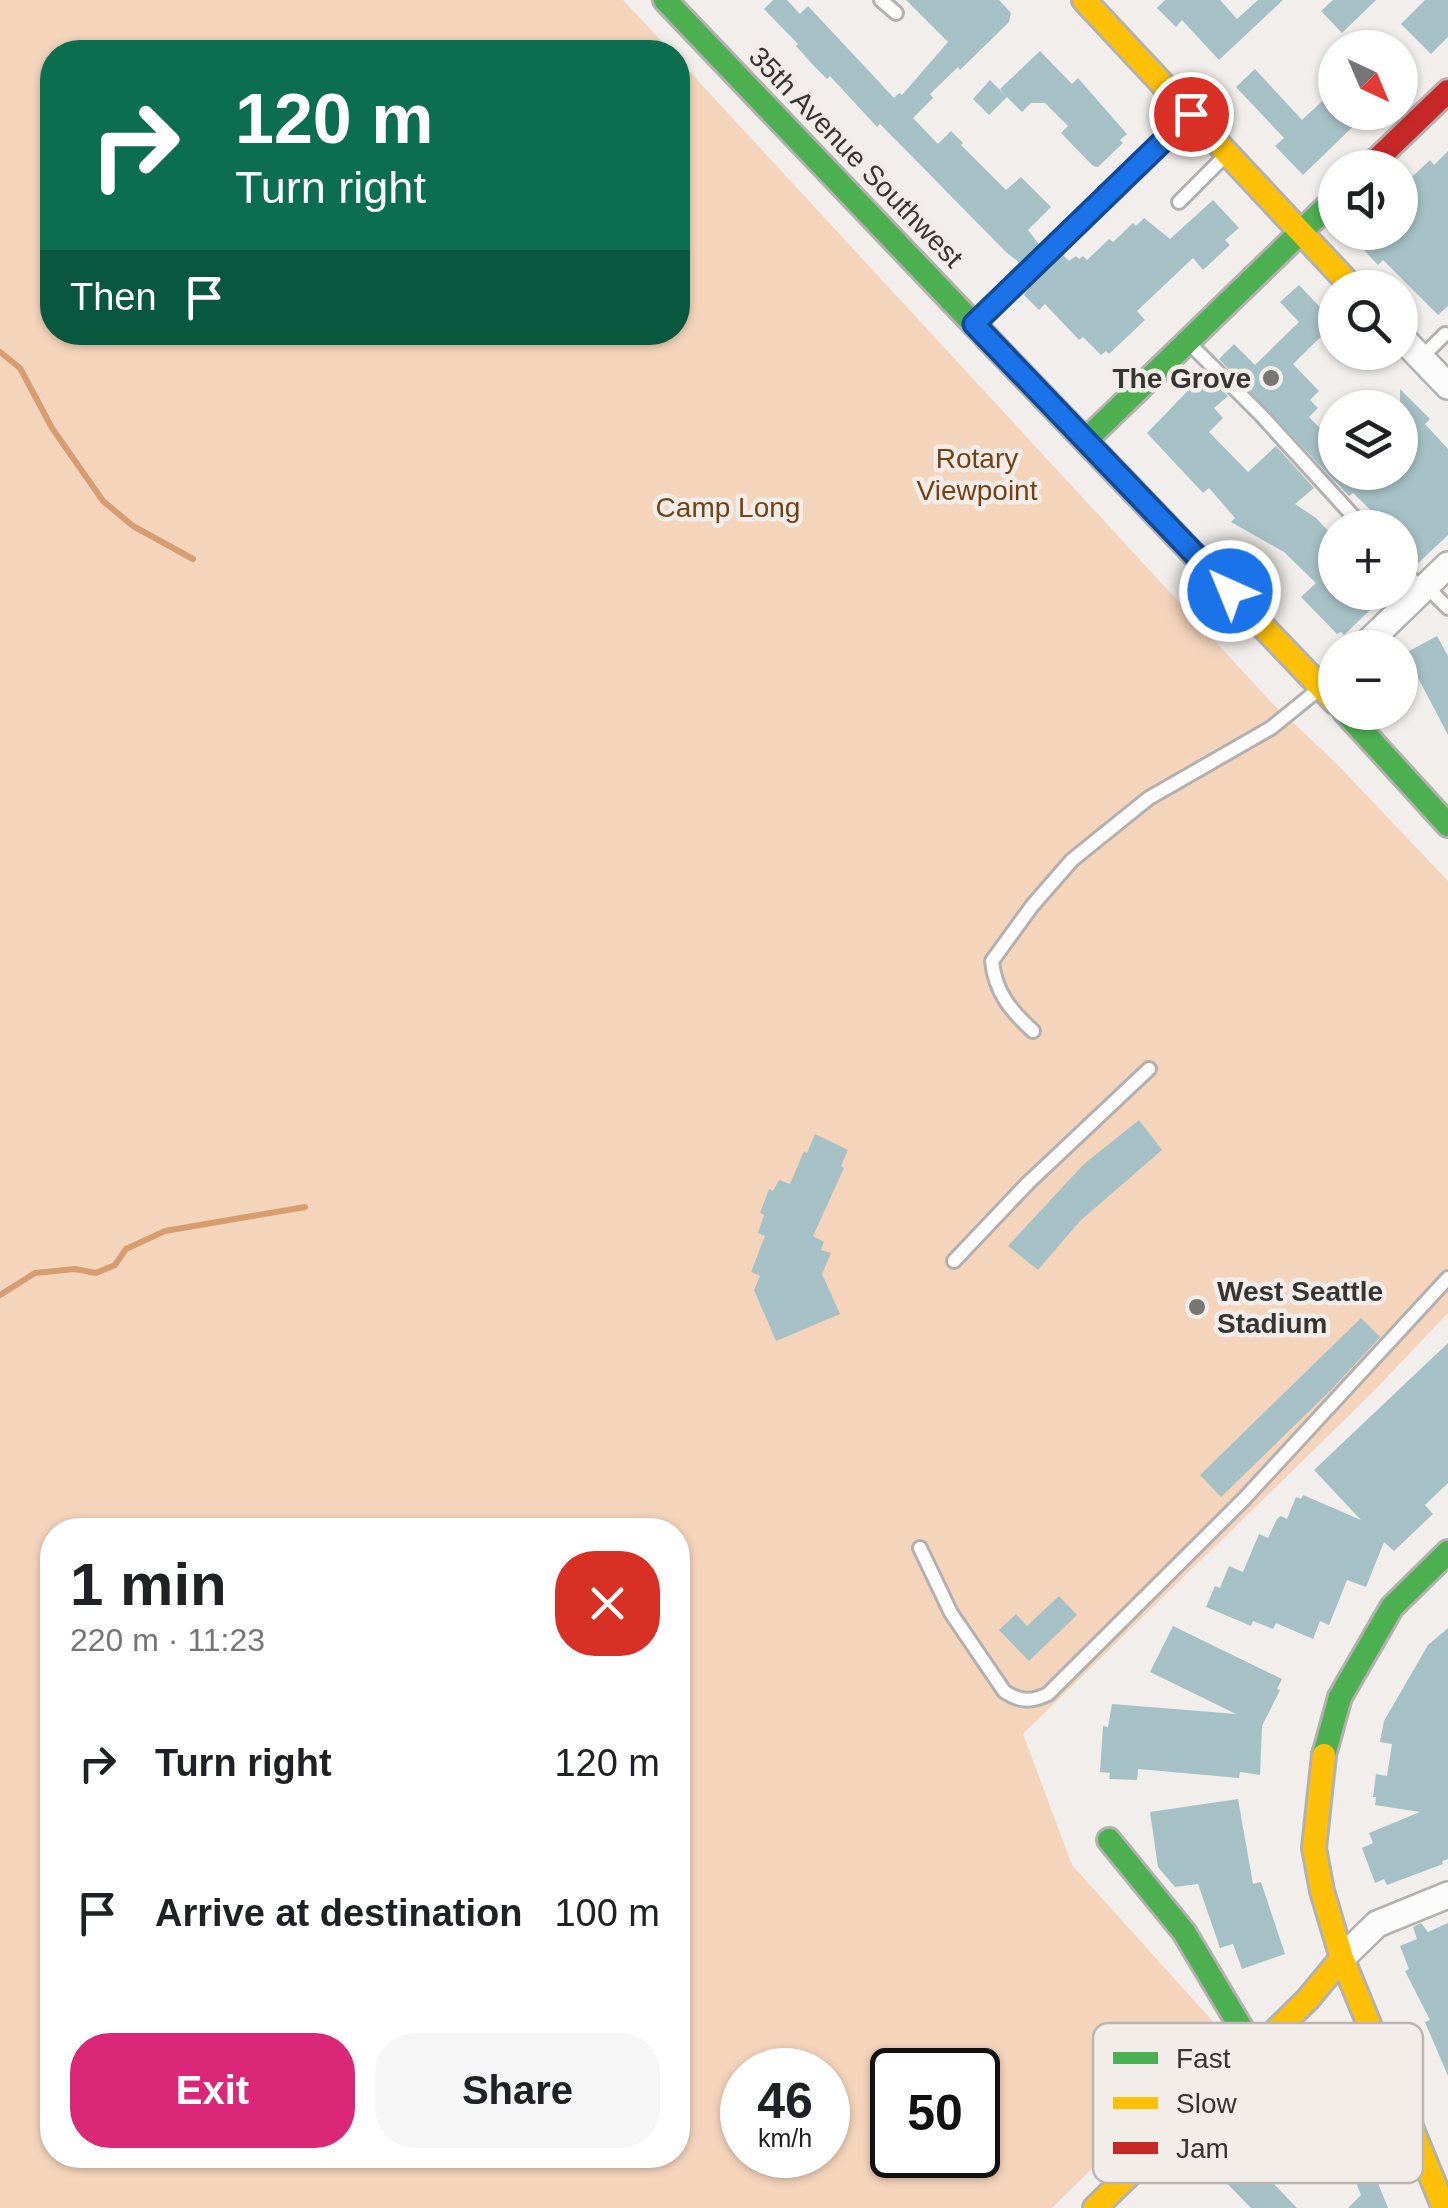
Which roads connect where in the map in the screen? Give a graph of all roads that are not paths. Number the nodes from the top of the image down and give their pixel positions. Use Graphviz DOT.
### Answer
graph roads {
  1 [pos="665,0"];
  2 [pos="881,0"];
  3 [pos="1084,0"];
  4 [pos="896,13"];
  5 [pos="1448,90"];
  6 [pos="1191,114"];
  7 [pos="1386,150"];
  8 [pos="1228,154"];
  9 [pos="1179,202"];
  10 [pos="1318,216"];
  11 [pos="1301,233"];
  12 [pos="1336,270"];
  13 [pos="974,324"];
  14 [pos="1445,334"];
  15 [pos="1188,342"];
  16 [pos="1418,355"];
  17 [pos="1421,358"];
  18 [pos="1448,386"];
  19 [pos="1086,440"];
  20 [pos="1348,510"];
  21 [pos="1448,565"];
  22 [pos="1418,583"];
  23 [pos="1424,588"];
  24 [pos="1448,608"];
  25 [pos="1381,630"];
  26 [pos="1318,676"];
  27 [pos="1318,696"];
  28 [pos="1361,730"];
  29 [pos="1448,825"];
  30 [pos="1033,1032"];
  31 [pos="1149,1069"];
  32 [pos="954,1261"];
  33 [pos="1448,1278"];
  34 [pos="920,1548"];
  35 [pos="1448,1552"];
  36 [pos="1108,1840"];
  37 [pos="1448,1895"];
  38 [pos="1342,1958"];
  39 [pos="1238,2023"];
  40 [pos="1283,2023"];
  41 [pos="1369,2023"];
  42 [pos="1423,2157"];
  43 [pos="1120,2183"];
  44 [pos="1095,2208"];
  45 [pos="1444,2208"];
  1 -- 13 [label="main road, 35th Avenue Southwest"];
  2 -- 4 [label="lane"];
  3 -- 6 [label="main road"];
  5 -- 7 [label="main road"];
  6 -- 8 [label="main road"];
  6 -- 13 [label="lane"];
  8 -- 9 [label="lane"];
  8 -- 11 [label="main road"];
  10 -- 11 [label="main road"];
  11 -- 12 [label="main road"];
  11 -- 15 [label="main road"];
  13 -- 19 [label="main road, 35th Avenue Southwest"];
  14 -- 17 [label="lane"];
  15 -- 19 [label="main road"];
  15 -- 20 [label="lane"];
  16 -- 17 [label="street"];
  17 -- 18 [label="street"];
  19 -- 26 [label="main road, 35th Avenue Southwest"];
  21 -- 23 [label="street"];
  22 -- 23 [label="lane"];
  23 -- 24 [label="lane"];
  23 -- 25 [label="street"];
  27 -- 30 [label="lane"];
  28 -- 29 [label="main road"];
  31 -- 32 [label="lane"];
  33 -- 34 [label="lane"];
  35 -- 38 [label="main road"];
  36 -- 39 [label="main road"];
  37 -- 38 [label="street"];
  38 -- 40 [label="main road"];
  38 -- 41 [label="main road"];
  42 -- 45 [label="main road"];
  43 -- 44 [label="main road"];
}
